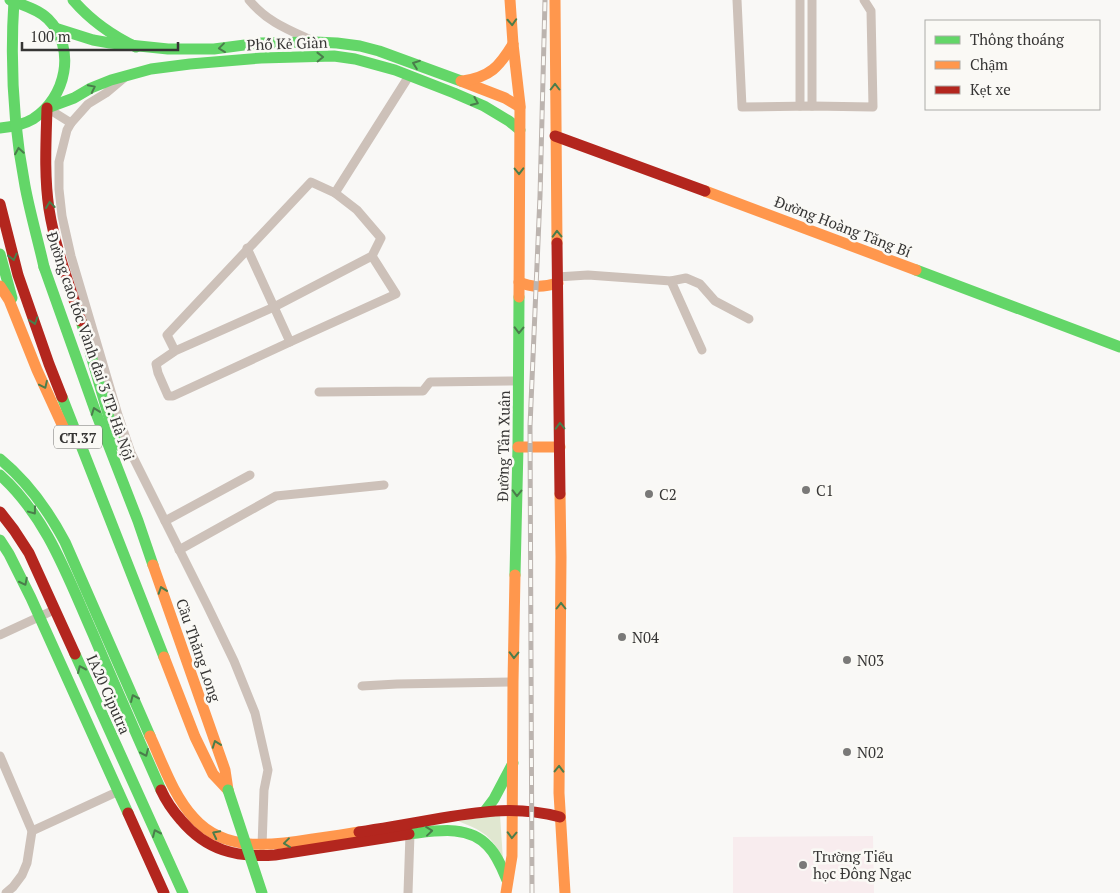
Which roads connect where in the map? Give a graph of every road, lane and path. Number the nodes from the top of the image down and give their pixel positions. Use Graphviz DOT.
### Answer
graph roads {
  1 [pos="10,0"];
  2 [pos="14,0"];
  3 [pos="40,0"];
  4 [pos="73,0"];
  5 [pos="249,0"];
  6 [pos="510,0"];
  7 [pos="555,0"];
  8 [pos="737,0"];
  9 [pos="800,0"];
  10 [pos="812,0"];
  11 [pos="864,0"];
  12 [pos="42,14"];
  13 [pos="55,28"];
  14 [pos="315,42"];
  15 [pos="282,43"];
  16 [pos="513,44"];
  17 [pos="136,47"];
  18 [pos="283,58"];
  19 [pos="129,74"];
  20 [pos="409,76"];
  21 [pos="462,81"];
  22 [pos="800,106"];
  23 [pos="812,106"];
  24 [pos="520,107"];
  25 [pos="47,108"];
  26 [pos="71,123"];
  27 [pos="0,128"];
  28 [pos="520,130"];
  29 [pos="555,136"];
  30 [pos="335,193"];
  31 [pos="0,204"];
  32 [pos="247,248"];
  33 [pos="0,254"];
  34 [pos="372,256"];
  35 [pos="557,280"];
  36 [pos="671,281"];
  37 [pos="519,282"];
  38 [pos="0,286"];
  39 [pos="274,307"];
  40 [pos="749,319"];
  41 [pos="19,324"];
  42 [pos="290,342"];
  43 [pos="1120,347"];
  44 [pos="702,350"];
  45 [pos="175,351"];
  46 [pos="518,381"];
  47 [pos="319,392"];
  48 [pos="518,447"];
  49 [pos="560,447"];
  50 [pos="0,458"];
  51 [pos="0,475"];
  52 [pos="250,475"];
  53 [pos="384,484"];
  54 [pos="0,512"];
  55 [pos="138,521"];
  56 [pos="165,522"];
  57 [pos="0,540"];
  58 [pos="179,550"];
  59 [pos="140,599"];
  60 [pos="54,610"];
  61 [pos="40,617"];
  62 [pos="0,635"];
  63 [pos="513,682"];
  64 [pos="362,686"];
  65 [pos="0,756"];
  66 [pos="513,763"];
  67 [pos="228,790"];
  68 [pos="119,791"];
  69 [pos="513,810"];
  70 [pos="485,811"];
  71 [pos="560,817"];
  72 [pos="32,832"];
  73 [pos="410,834"];
  74 [pos="262,846"];
  75 [pos="507,880"];
  76 [pos="6,893"];
  77 [pos="164,893"];
  78 [pos="183,893"];
  79 [pos="262,893"];
  80 [pos="408,893"];
  81 [pos="506,893"];
  82 [pos="564,893"];
  1 -- 12 [label="main road"];
  55 -- 2 [label="main road, Đường cao tốc Vành đai 3 TP. Hà Nội / CT.37, one-way, bridge"];
  3 -- 12 [label="main road"];
  4 -- 17 [label="main road"];
  5 -- 14 [label="street"];
  6 -- 16 [label="main road, Đường Tân Xuân, one-way"];
  29 -- 7 [label="main road, one-way"];
  8 -- 22 [label="street"];
  9 -- 22 [label="street"];
  10 -- 23 [label="street"];
  11 -- 23 [label="street"];
  12 -- 13 [label="main road"];
  13 -- 17 [label="main road, Phố Kẻ Giàn"];
  13 -- 25 [label="main road"];
  14 -- 15 [label="main road, Phố Kẻ Giàn"];
  21 -- 14 [label="main road, Phố Kẻ Giàn, one-way"];
  15 -- 17 [label="main road, Phố Kẻ Giàn, one-way"];
  15 -- 18 [label="main road"];
  16 -- 21 [label="main road"];
  16 -- 24 [label="main road, Đường Tân Xuân"];
  18 -- 19 [label="main road, Phố Kẻ Giàn"];
  18 -- 20 [label="main road, Phố Kẻ Giàn, one-way"];
  25 -- 19 [label="main road, Phố Kẻ Giàn, one-way"];
  19 -- 26 [label="street"];
  20 -- 28 [label="main road, Phố Kẻ Giàn, one-way"];
  20 -- 30 [label="street"];
  21 -- 24 [label="main road, Phố Kẻ Giàn"];
  22 -- 23 [label="street"];
  24 -- 28 [label="main road, Đường Tân Xuân"];
  25 -- 26 [label="street"];
  25 -- 27 [label="main road"];
  55 -- 25 [label="main road, one-way"];
  26 -- 56 [label="street"];
  28 -- 37 [label="main road, Đường Tân Xuân, one-way"];
  35 -- 29 [label="main road, one-way"];
  29 -- 43 [label="main road, Đường Hoàng Tăng Bí"];
  30 -- 32 [label="street"];
  30 -- 34 [label="street"];
  31 -- 59 [label="main road, CT.37, one-way"];
  32 -- 39 [label="street"];
  32 -- 45 [label="street"];
  33 -- 41 [label="main road"];
  34 -- 39 [label="street"];
  34 -- 42 [label="street"];
  35 -- 36 [label="street"];
  35 -- 37 [label="main road"];
  49 -- 35 [label="main road, one-way"];
  36 -- 40 [label="street"];
  36 -- 44 [label="street"];
  37 -- 46 [label="main road, Đường Tân Xuân, one-way"];
  38 -- 41 [label="main road"];
  39 -- 42 [label="street"];
  39 -- 45 [label="street"];
  41 -- 59 [label="main road, one-way"];
  42 -- 45 [label="street"];
  46 -- 47 [label="street"];
  46 -- 48 [label="main road, Đường Tân Xuân"];
  48 -- 49 [label="main road"];
  48 -- 63 [label="main road, Đường Tân Xuân, one-way"];
  71 -- 49 [label="main road, one-way"];
  74 -- 50 [label="main road, one-way"];
  51 -- 73 [label="main road, one-way"];
  52 -- 56 [label="street"];
  53 -- 58 [label="street"];
  54 -- 60 [label="main road, IA20 Ciputra"];
  67 -- 55 [label="main road, Cầu Thăng Long, one-way"];
  56 -- 58 [label="street"];
  57 -- 61 [label="main road, IA20 Ciputra, one-way"];
  58 -- 74 [label="street"];
  59 -- 67 [label="main road, Cầu Thăng Long"];
  60 -- 61 [label="street"];
  78 -- 60 [label="main road, IA20 Ciputra, one-way"];
  61 -- 62 [label="street"];
  61 -- 68 [label="main road, IA20 Ciputra"];
  63 -- 64 [label="street"];
  63 -- 66 [label="main road, Đường Tân Xuân"];
  65 -- 72 [label="street"];
  66 -- 69 [label="main road, Đường Tân Xuân"];
  66 -- 70 [label="main road"];
  67 -- 79 [label="main road, Cầu Thăng Long, bridge"];
  68 -- 72 [label="street"];
  68 -- 77 [label="main road, IA20 Ciputra"];
  69 -- 70 [label="main road"];
  69 -- 71 [label="main road"];
  69 -- 75 [label="main road, Đường Tân Xuân, one-way"];
  70 -- 74 [label="main road, one-way"];
  71 -- 82 [label="main road"];
  72 -- 76 [label="street"];
  73 -- 75 [label="main road, one-way"];
  73 -- 80 [label="street"];
  75 -- 81 [label="main road, Đường Tân Xuân"];
}
